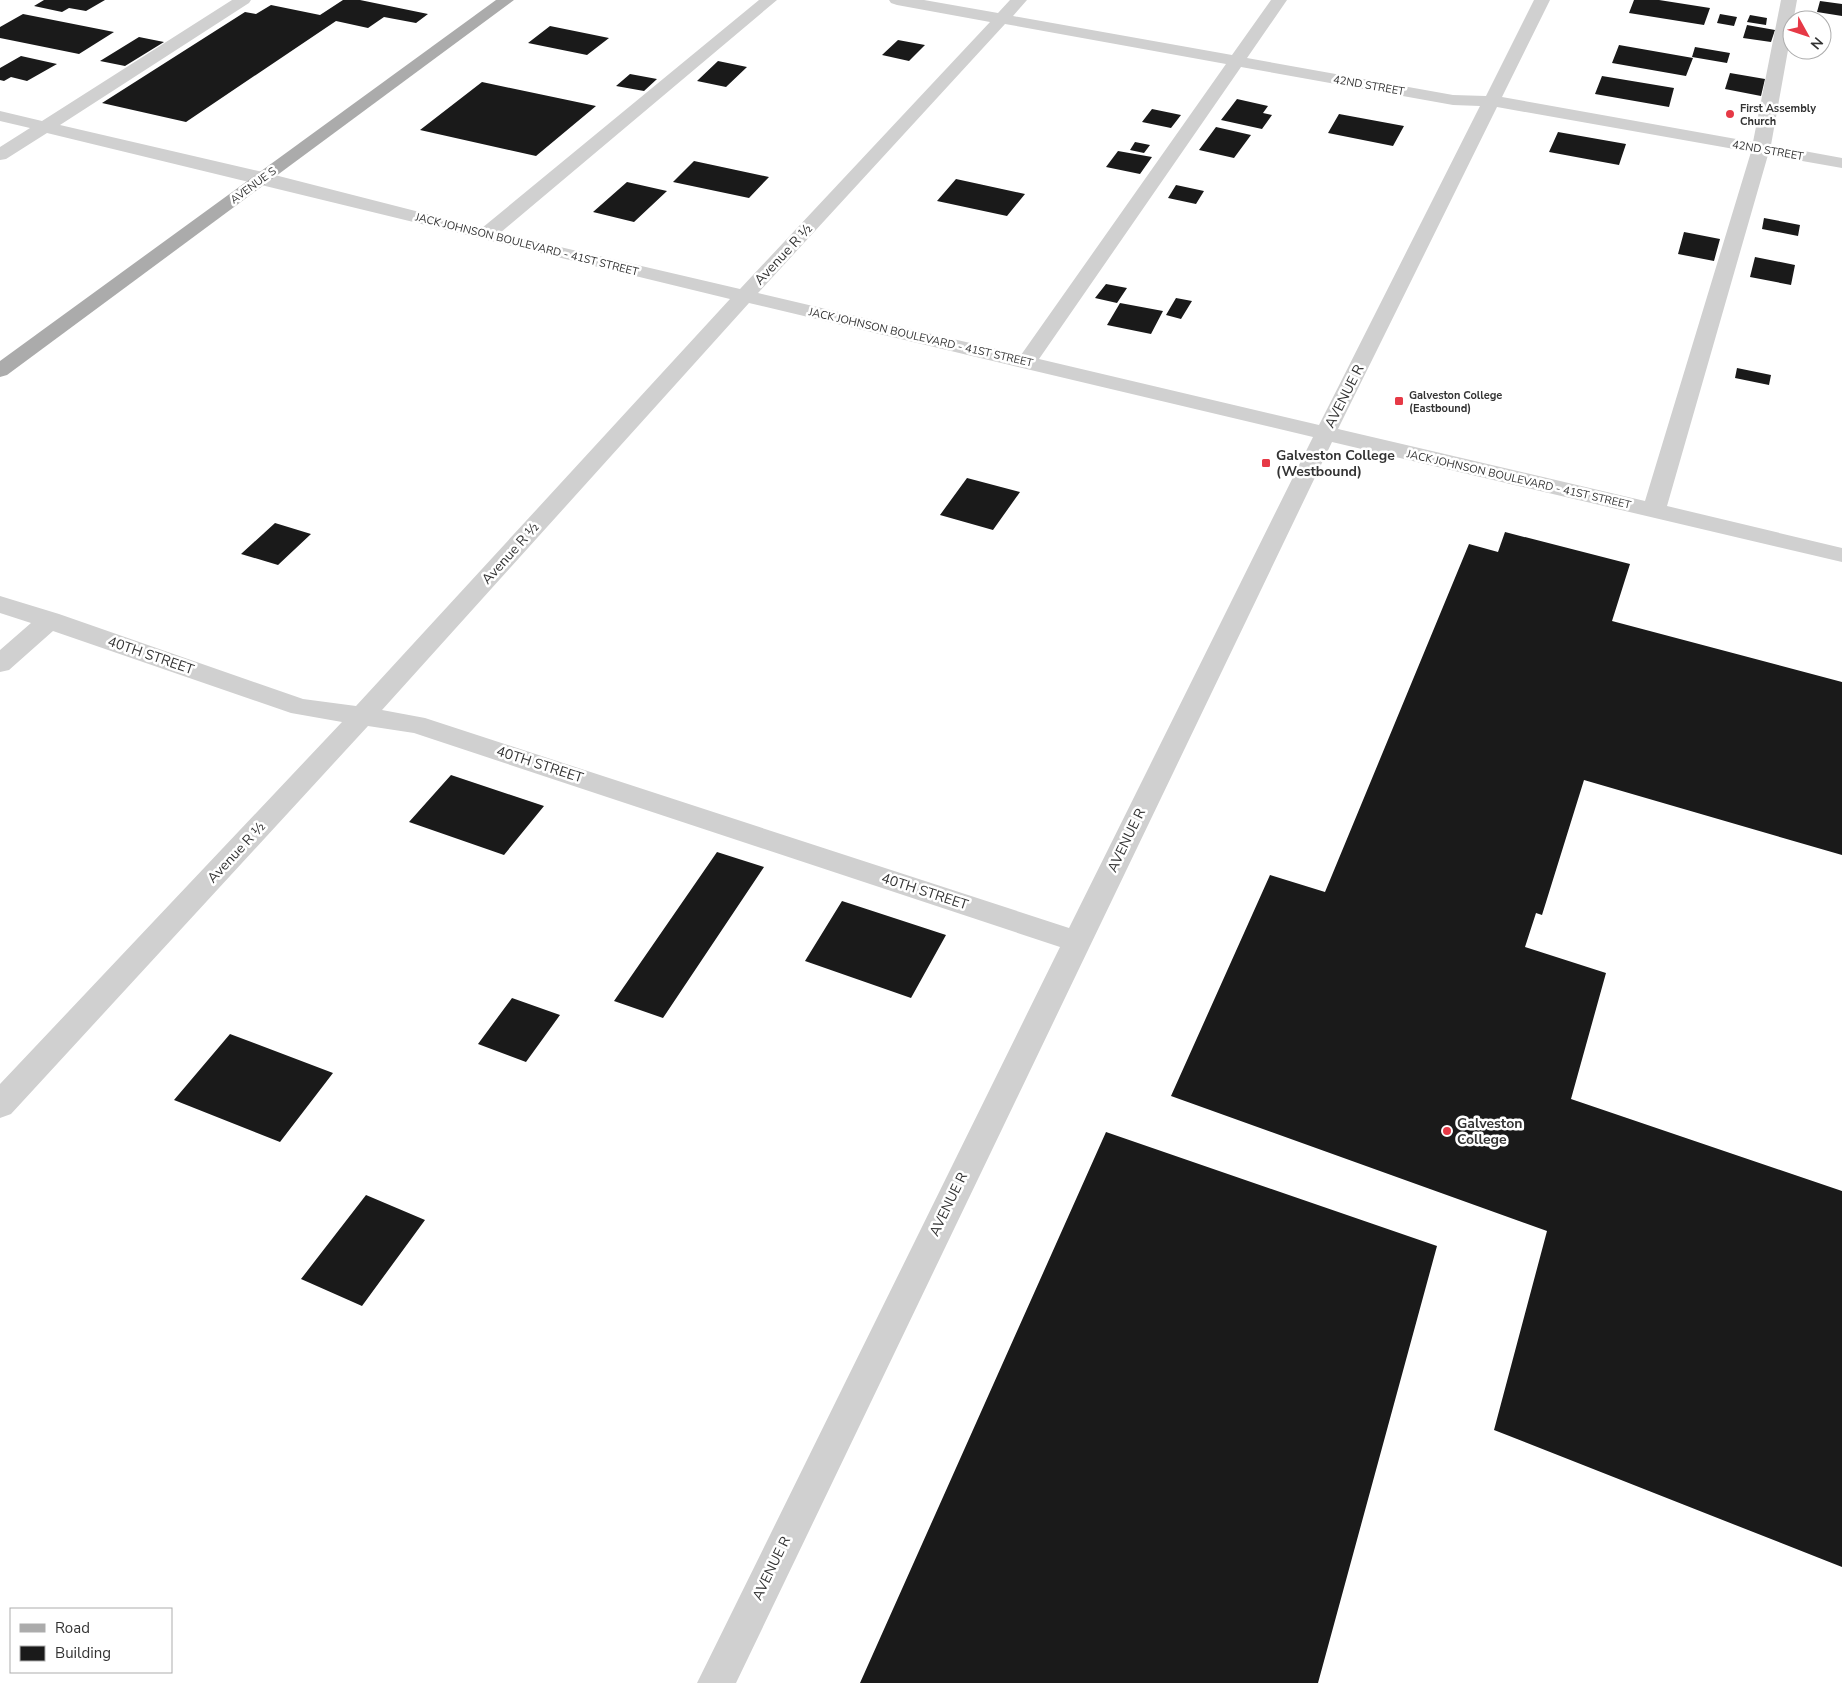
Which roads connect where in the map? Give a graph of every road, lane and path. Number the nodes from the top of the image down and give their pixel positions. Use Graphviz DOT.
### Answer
graph roads {
  1 [pos="243,0"];
  2 [pos="506,0"];
  3 [pos="769,0"];
  4 [pos="897,0"];
  5 [pos="1019,0"];
  6 [pos="1279,0"];
  7 [pos="1542,0"];
  8 [pos="1790,0"];
  9 [pos="1001,19"];
  10 [pos="1236,61"];
  11 [pos="1493,101"];
  12 [pos="0,116"];
  13 [pos="45,126"];
  14 [pos="1762,149"];
  15 [pos="0,155"];
  16 [pos="1842,163"];
  17 [pos="263,178"];
  18 [pos="486,235"];
  19 [pos="744,296"];
  20 [pos="1027,362"];
  21 [pos="0,371"];
  22 [pos="1326,432"];
  23 [pos="1654,511"];
  24 [pos="1842,555"];
  25 [pos="0,604"];
  26 [pos="50,620"];
  27 [pos="0,664"];
  28 [pos="362,715"];
  29 [pos="1076,941"];
  30 [pos="0,1105"];
  31 [pos="716,1683"];
  1 -- 13 [label="street"];
  2 -- 17 [label="main road, AVENUE S"];
  3 -- 18 [label="street"];
  4 -- 9 [label="street, 42ND STREET"];
  5 -- 9 [label="street, Avenue R ½"];
  6 -- 10 [label="street"];
  7 -- 11 [label="street, AVENUE R"];
  8 -- 14 [label="street"];
  9 -- 10 [label="street, 42ND STREET"];
  9 -- 19 [label="street, Avenue R ½"];
  10 -- 11 [label="street, 42ND STREET"];
  10 -- 20 [label="street"];
  11 -- 14 [label="street, 42ND STREET"];
  11 -- 22 [label="street, AVENUE R"];
  12 -- 13 [label="street, JACK JOHNSON BOULEVARD - 41ST STREET"];
  13 -- 15 [label="street"];
  13 -- 17 [label="street, JACK JOHNSON BOULEVARD - 41ST STREET"];
  14 -- 16 [label="street, 42ND STREET"];
  14 -- 23 [label="street"];
  17 -- 18 [label="street, JACK JOHNSON BOULEVARD - 41ST STREET"];
  17 -- 21 [label="main road, AVENUE S"];
  18 -- 19 [label="street, JACK JOHNSON BOULEVARD - 41ST STREET"];
  19 -- 20 [label="street, JACK JOHNSON BOULEVARD - 41ST STREET"];
  19 -- 28 [label="street, Avenue R ½"];
  20 -- 22 [label="street, JACK JOHNSON BOULEVARD - 41ST STREET"];
  22 -- 23 [label="street, JACK JOHNSON BOULEVARD - 41ST STREET"];
  22 -- 29 [label="street, AVENUE R"];
  23 -- 24 [label="street, JACK JOHNSON BOULEVARD - 41ST STREET"];
  25 -- 26 [label="street, 40TH STREET"];
  26 -- 27 [label="street"];
  26 -- 28 [label="street, 40TH STREET"];
  28 -- 29 [label="street, 40TH STREET"];
  28 -- 30 [label="street, Avenue R ½"];
  29 -- 31 [label="street, AVENUE R"];
}
